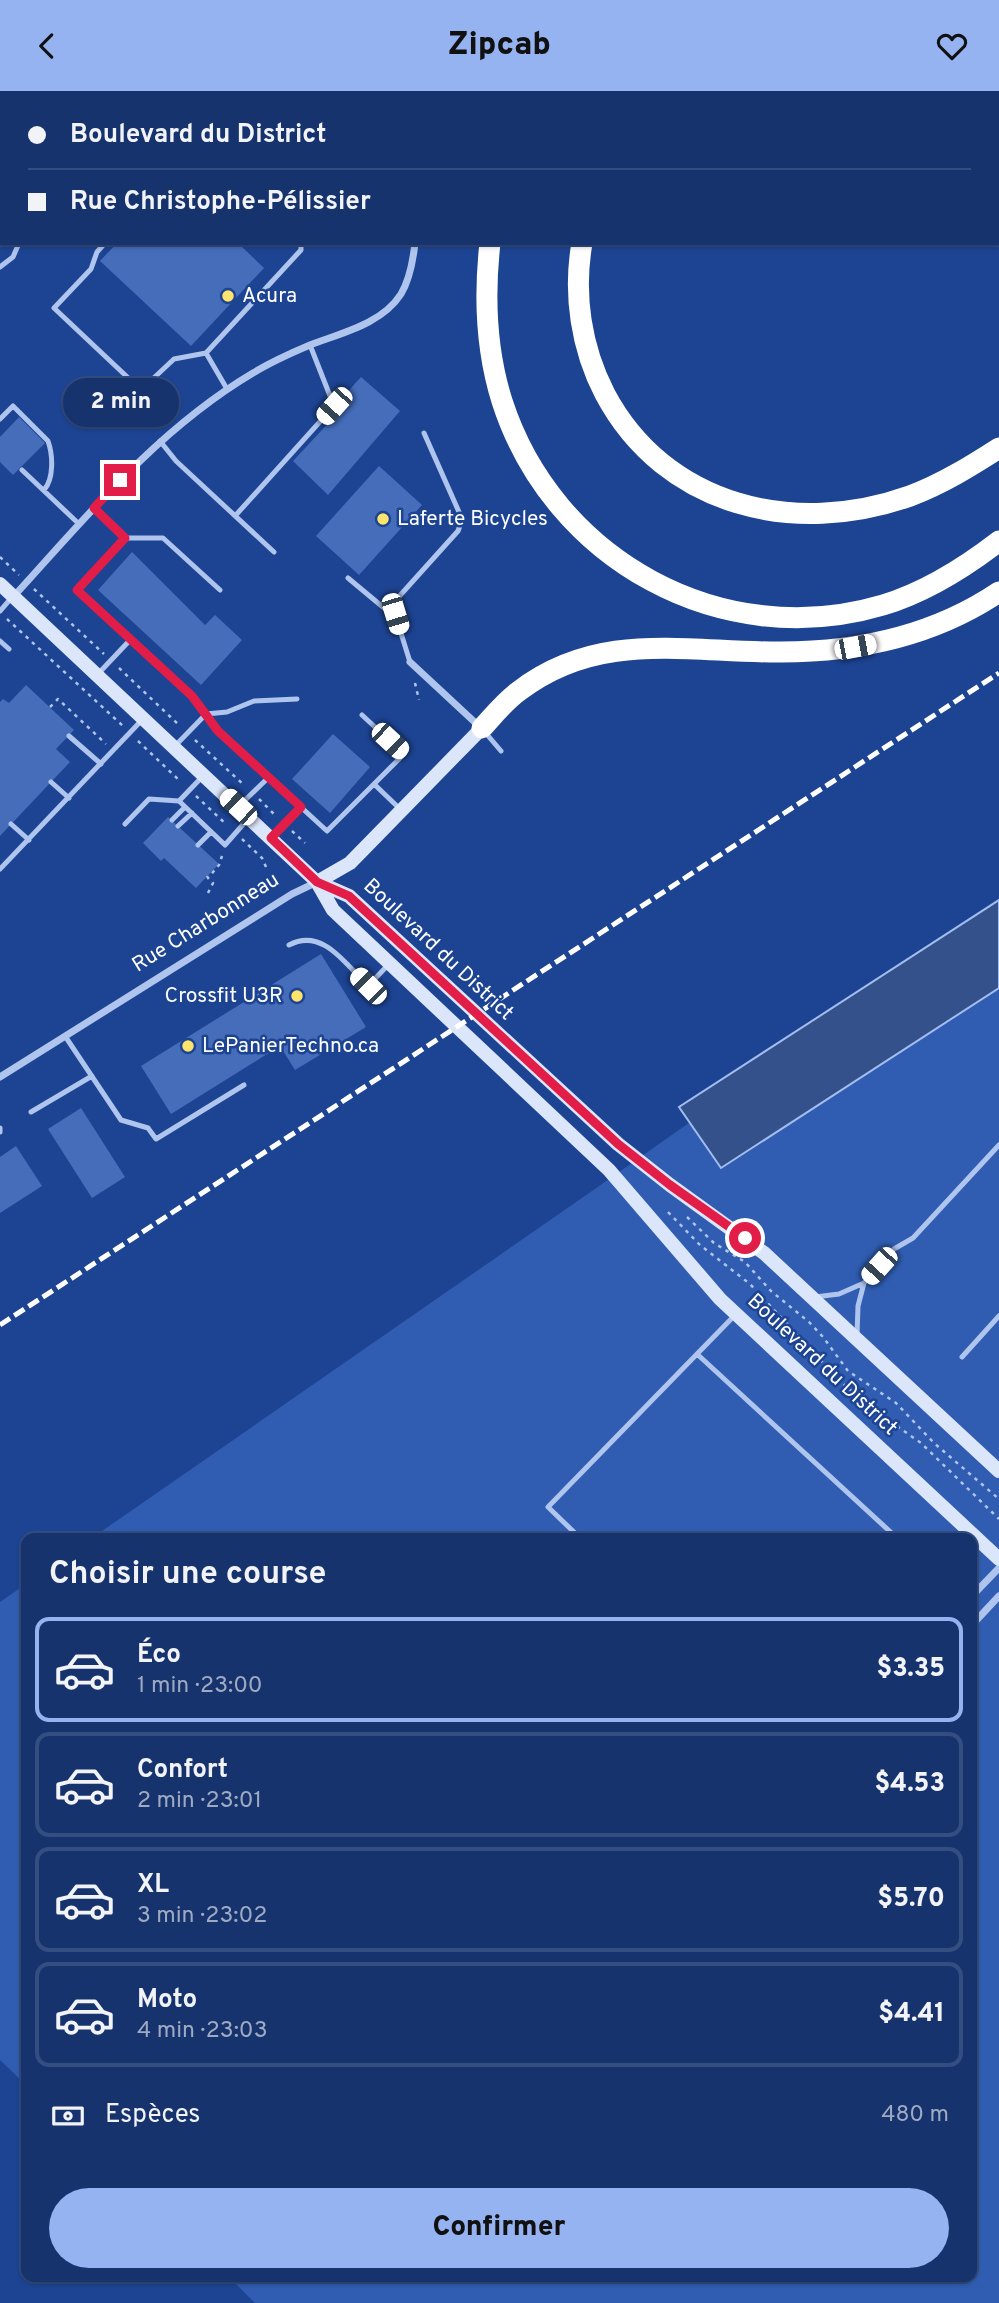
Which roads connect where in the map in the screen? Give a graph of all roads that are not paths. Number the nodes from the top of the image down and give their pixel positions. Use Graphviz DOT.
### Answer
graph roads {
  1 [pos="18,245"];
  2 [pos="103,245"];
  3 [pos="301,245"];
  4 [pos="415,245"];
  5 [pos="490,245"];
  6 [pos="582,245"];
  7 [pos="0,267"];
  8 [pos="310,345"];
  9 [pos="206,353"];
  10 [pos="228,389"];
  11 [pos="0,419"];
  12 [pos="424,433"];
  13 [pos="160,441"];
  14 [pos="999,448"];
  15 [pos="22,470"];
  16 [pos="44,490"];
  17 [pos="94,508"];
  18 [pos="235,516"];
  19 [pos="79,524"];
  20 [pos="125,538"];
  21 [pos="999,541"];
  22 [pos="274,552"];
  23 [pos="348,577"];
  24 [pos="0,584"];
  25 [pos="220,590"];
  26 [pos="999,592"];
  27 [pos="13,597"];
  28 [pos="394,610"];
  29 [pos="0,611"];
  30 [pos="131,639"];
  31 [pos="0,641"];
  32 [pos="9,649"];
  33 [pos="410,662"];
  34 [pos="97,675"];
  35 [pos="296,699"];
  36 [pos="206,714"];
  37 [pos="362,715"];
  38 [pos="143,718"];
  39 [pos="482,728"];
  40 [pos="69,736"];
  41 [pos="174,747"];
  42 [pos="501,751"];
  43 [pos="101,764"];
  44 [pos="204,775"];
  45 [pos="269,776"];
  46 [pos="51,782"];
  47 [pos="374,784"];
  48 [pos="69,798"];
  49 [pos="179,801"];
  50 [pos="185,807"];
  51 [pos="238,807"];
  52 [pos="301,807"];
  53 [pos="402,811"];
  54 [pos="192,813"];
  55 [pos="250,818"];
  56 [pos="172,820"];
  57 [pos="11,824"];
  58 [pos="125,824"];
  59 [pos="178,826"];
  60 [pos="211,832"];
  61 [pos="271,838"];
  62 [pos="29,840"];
  63 [pos="198,845"];
  64 [pos="0,869"];
  65 [pos="317,882"];
  66 [pos="289,945"];
  67 [pos="389,964"];
  68 [pos="65,1036"];
  69 [pos="92,1076"];
  70 [pos="0,1077"];
  71 [pos="243,1085"];
  72 [pos="31,1112"];
  73 [pos="999,1145"];
  74 [pos="864,1283"];
  75 [pos="812,1298"];
  76 [pos="736,1314"];
  77 [pos="999,1316"];
  78 [pos="857,1339"];
  79 [pos="696,1354"];
  80 [pos="962,1357"];
  81 [pos="999,1471"];
  82 [pos="575,1533"];
  83 [pos="892,1533"];
  84 [pos="971,1533"];
  85 [pos="977,1539"];
  86 [pos="999,1559"];
  87 [pos="999,1567"];
  88 [pos="977,1591"];
  89 [pos="999,1596"];
  90 [pos="977,1620"];
  1 -- 7 [label="lane"];
  2 -- 9 [label="lane"];
  3 -- 9 [label="lane"];
  4 -- 8 [label="street"];
  5 -- 21 [label="highway"];
  6 -- 14 [label="highway"];
  8 -- 10 [label="street"];
  8 -- 18 [label="lane"];
  9 -- 10 [label="lane"];
  10 -- 13 [label="street"];
  11 -- 16 [label="lane"];
  12 -- 28 [label="lane"];
  13 -- 17 [label="street"];
  13 -- 18 [label="lane"];
  15 -- 16 [label="lane"];
  16 -- 19 [label="lane"];
  17 -- 19 [label="street"];
  17 -- 20 [label="lane"];
  18 -- 22 [label="lane"];
  19 -- 27 [label="street"];
  20 -- 25 [label="lane"];
  20 -- 30 [label="lane"];
  23 -- 28 [label="lane"];
  24 -- 27 [label="street, Rue Charbonneau"];
  26 -- 39 [label="highway"];
  27 -- 29 [label="lane"];
  27 -- 34 [label="street, Rue Charbonneau"];
  28 -- 33 [label="lane"];
  30 -- 34 [label="lane"];
  30 -- 36 [label="lane"];
  31 -- 32 [label="lane"];
  33 -- 39 [label="street"];
  34 -- 38 [label="street, Rue Charbonneau"];
  35 -- 36 [label="lane"];
  36 -- 41 [label="lane"];
  36 -- 45 [label="lane"];
  37 -- 47 [label="lane"];
  38 -- 41 [label="street, Rue Charbonneau"];
  38 -- 43 [label="lane"];
  39 -- 42 [label="lane"];
  39 -- 53 [label="street"];
  40 -- 43 [label="lane"];
  41 -- 44 [label="street, Rue Charbonneau"];
  43 -- 48 [label="lane"];
  44 -- 49 [label="lane"];
  44 -- 51 [label="street, Rue Charbonneau"];
  45 -- 51 [label="lane"];
  45 -- 52 [label="lane"];
  46 -- 48 [label="lane"];
  47 -- 52 [label="lane"];
  47 -- 53 [label="lane"];
  48 -- 62 [label="lane"];
  49 -- 50 [label="lane"];
  49 -- 58 [label="lane"];
  50 -- 54 [label="lane"];
  50 -- 56 [label="lane"];
  51 -- 55 [label="street, Rue Charbonneau"];
  52 -- 61 [label="lane"];
  53 -- 65 [label="street"];
  54 -- 59 [label="lane"];
  54 -- 60 [label="lane"];
  55 -- 60 [label="lane"];
  55 -- 61 [label="street, Rue Charbonneau"];
  57 -- 62 [label="lane"];
  60 -- 63 [label="lane"];
  61 -- 65 [label="street, Rue Charbonneau"];
  62 -- 64 [label="lane"];
  65 -- 67 [label="street, Boulevard du District"];
  65 -- 68 [label="street, Rue Charbonneau"];
  65 -- 75 [label="street, Boulevard du District"];
  66 -- 67 [label="lane"];
  67 -- 76 [label="street, Boulevard du District"];
  68 -- 69 [label="lane"];
  68 -- 70 [label="street, Rue Charbonneau"];
  69 -- 71 [label="lane"];
  69 -- 72 [label="lane"];
  73 -- 74 [label="lane"];
  74 -- 75 [label="lane"];
  74 -- 78 [label="lane"];
  75 -- 78 [label="street, Boulevard du District"];
  76 -- 79 [label="lane"];
  76 -- 84 [label="street, Boulevard du District"];
  77 -- 80 [label="lane"];
  78 -- 81 [label="street, Boulevard du District"];
  79 -- 82 [label="lane"];
  79 -- 83 [label="lane"];
  85 -- 86 [label="street, Boulevard du District"];
  87 -- 88 [label="street"];
  89 -- 90 [label="street"];
}
